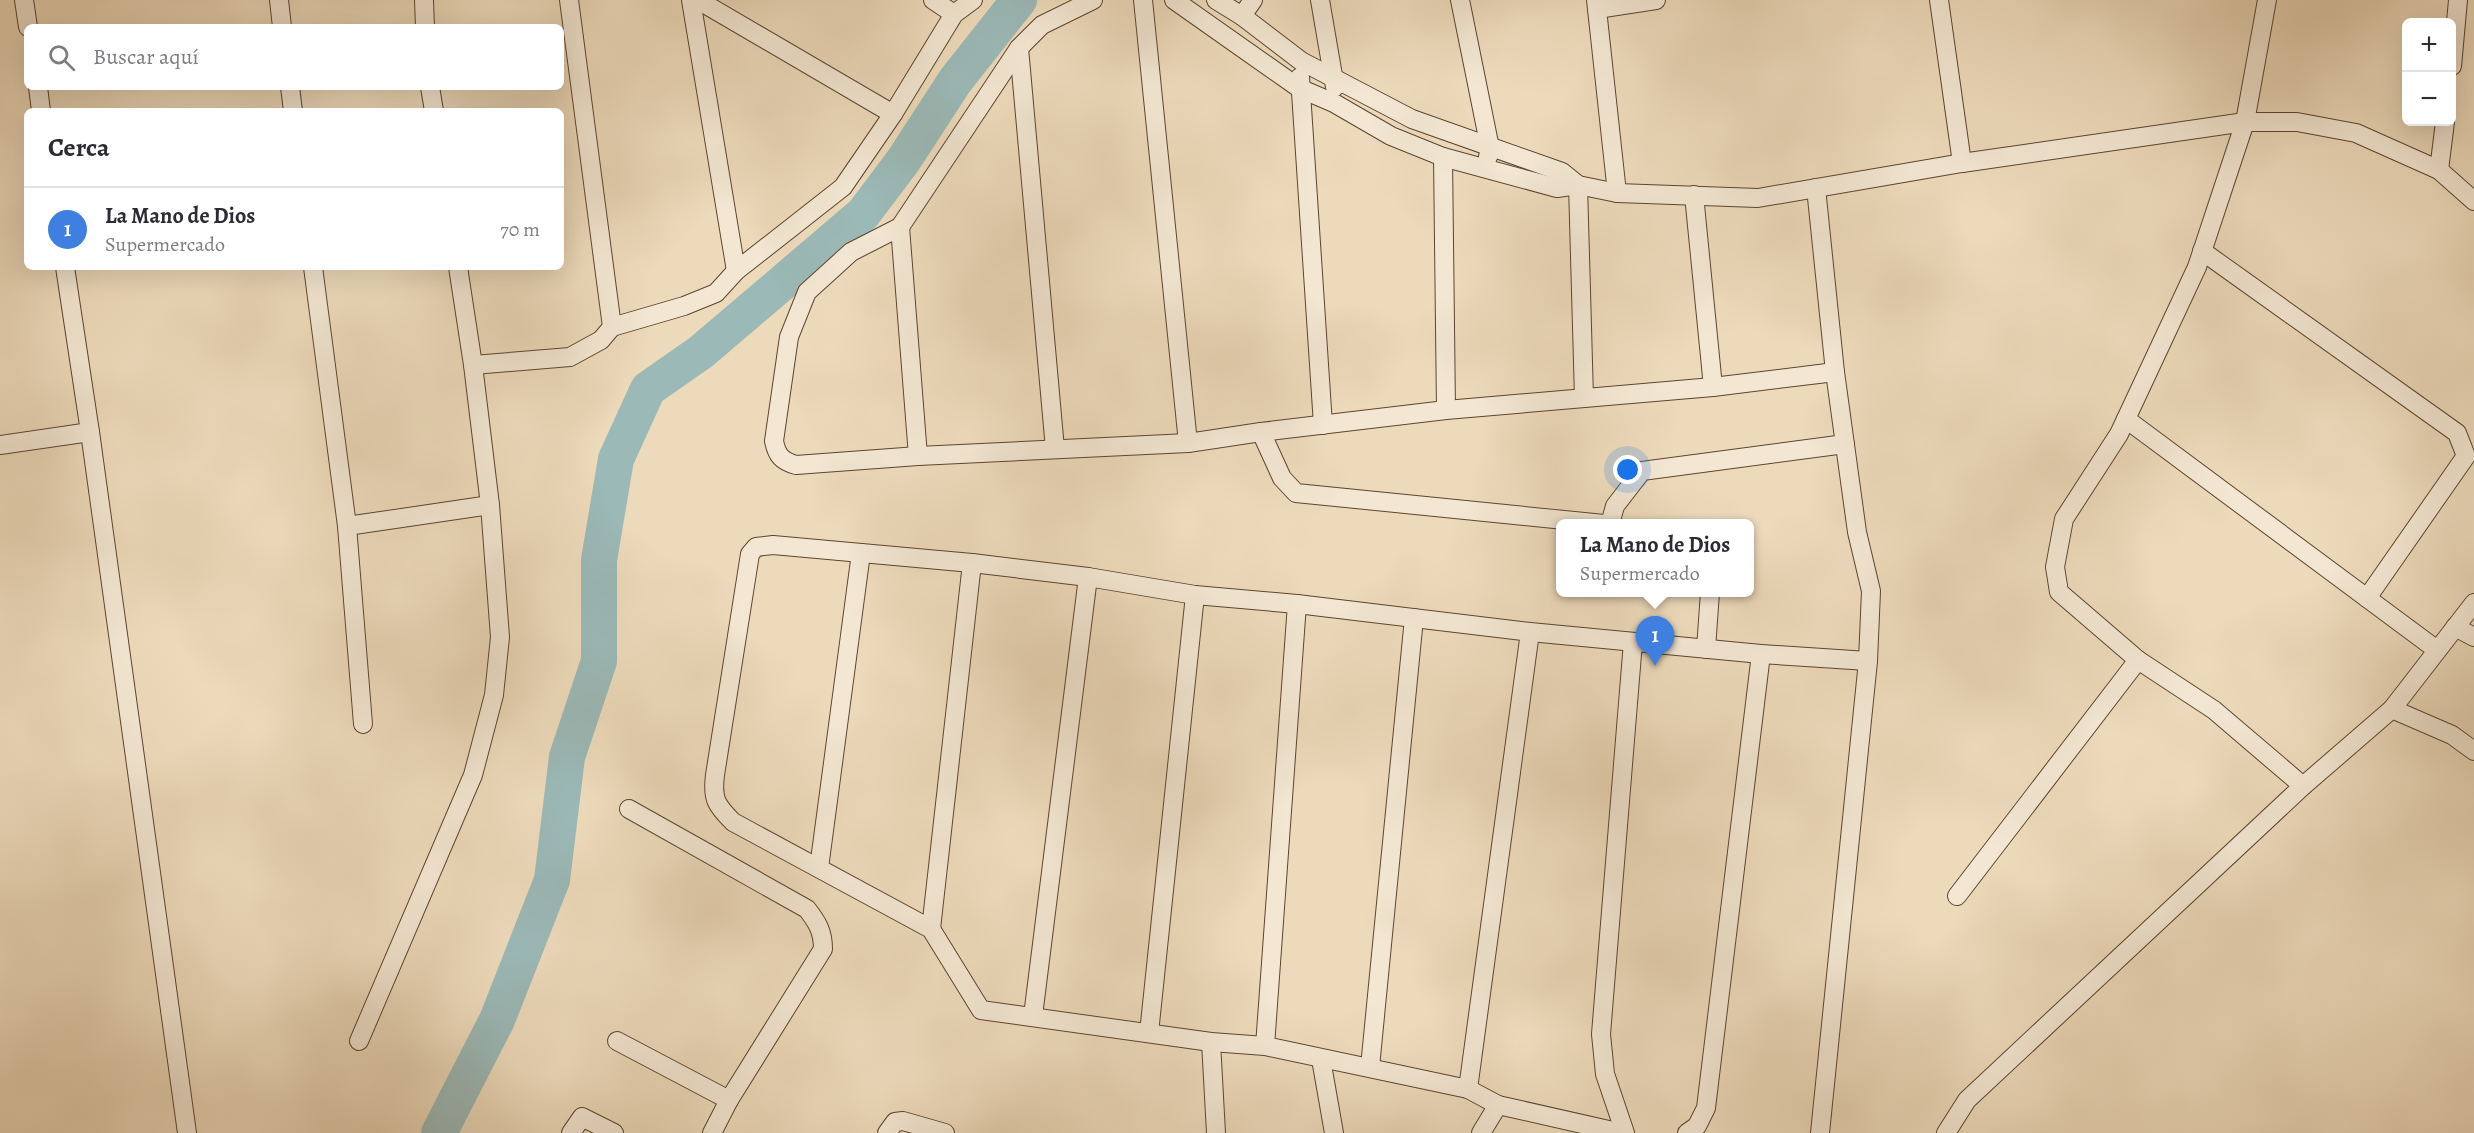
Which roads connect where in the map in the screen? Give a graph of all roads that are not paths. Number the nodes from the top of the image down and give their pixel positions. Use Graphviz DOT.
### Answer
graph roads {
  1 [pos="24,0"];
  2 [pos="279,0"];
  3 [pos="424,0"];
  4 [pos="569,0"];
  5 [pos="691,0"];
  6 [pos="698,0"];
  7 [pos="933,0"];
  8 [pos="973,0"];
  9 [pos="1093,0"];
  10 [pos="1143,0"];
  11 [pos="1174,0"];
  12 [pos="1216,0"];
  13 [pos="1252,0"];
  14 [pos="1320,0"];
  15 [pos="1460,0"];
  16 [pos="1656,0"];
  17 [pos="1939,0"];
  18 [pos="2267,0"];
  19 [pos="2458,0"];
  20 [pos="1596,4"];
  21 [pos="954,14"];
  22 [pos="1242,16"];
  23 [pos="2456,19"];
  24 [pos="28,24"];
  25 [pos="282,24"];
  26 [pos="424,24"];
  27 [pos="567,36"];
  28 [pos="1019,48"];
  29 [pos="1301,61"];
  30 [pos="1336,80"];
  31 [pos="1299,88"];
  32 [pos="38,90"];
  33 [pos="290,90"];
  34 [pos="430,90"];
  35 [pos="1334,103"];
  36 [pos="41,108"];
  37 [pos="293,108"];
  38 [pos="434,108"];
  39 [pos="893,114"];
  40 [pos="2245,122"];
  41 [pos="2444,126"];
  42 [pos="1491,148"];
  43 [pos="1443,157"];
  44 [pos="1962,163"];
  45 [pos="1484,168"];
  46 [pos="2439,170"];
  47 [pos="1578,185"];
  48 [pos="1816,188"];
  49 [pos="1617,193"];
  50 [pos="1694,195"];
  51 [pos="2474,201"];
  52 [pos="900,227"];
  53 [pos="2202,251"];
  54 [pos="65,270"];
  55 [pos="313,270"];
  56 [pos="458,270"];
  57 [pos="736,271"];
  58 [pos="612,327"];
  59 [pos="473,365"];
  60 [pos="1835,372"];
  61 [pos="1713,387"];
  62 [pos="1584,398"];
  63 [pos="1446,410"];
  64 [pos="2126,419"];
  65 [pos="1323,425"];
  66 [pos="90,432"];
  67 [pos="1261,432"];
  68 [pos="1188,443"];
  69 [pos="1845,444"];
  70 [pos="0,445"];
  71 [pos="1055,449"];
  72 [pos="918,456"];
  73 [pos="490,505"];
  74 [pos="1556,519"];
  75 [pos="1611,519"];
  76 [pos="347,526"];
  77 [pos="861,553"];
  78 [pos="972,563"];
  79 [pos="1088,577"];
  80 [pos="1196,595"];
  81 [pos="1710,597"];
  82 [pos="2367,598"];
  83 [pos="2474,603"];
  84 [pos="1298,604"];
  85 [pos="1414,618"];
  86 [pos="2455,627"];
  87 [pos="1530,632"];
  88 [pos="2474,637"];
  89 [pos="1633,642"];
  90 [pos="1706,649"];
  91 [pos="2438,650"];
  92 [pos="1761,654"];
  93 [pos="2138,660"];
  94 [pos="1868,661"];
  95 [pos="2392,709"];
  96 [pos="363,724"];
  97 [pos="2474,751"];
  98 [pos="2303,786"];
  99 [pos="629,809"];
  100 [pos="819,868"];
  101 [pos="1957,896"];
  102 [pos="931,929"];
  103 [pos="1033,1016"];
  104 [pos="1149,1033"];
  105 [pos="359,1041"];
  106 [pos="617,1041"];
  107 [pos="1211,1042"];
  108 [pos="1265,1046"];
  109 [pos="1321,1059"];
  110 [pos="1370,1067"];
  111 [pos="1468,1089"];
  112 [pos="729,1100"];
  113 [pos="1498,1104"];
  114 [pos="187,1133"];
  115 [pos="571,1133"];
  116 [pos="614,1133"];
  117 [pos="712,1133"];
  118 [pos="887,1133"];
  119 [pos="945,1133"];
  120 [pos="1216,1133"];
  121 [pos="1334,1133"];
  122 [pos="1481,1133"];
  123 [pos="1623,1133"];
  124 [pos="1687,1133"];
  125 [pos="1820,1133"];
  126 [pos="1946,1133"];
  1 -- 24 [label="street"];
  2 -- 25 [label="street"];
  3 -- 26 [label="street"];
  4 -- 27 [label="street"];
  5 -- 57 [label="street"];
  6 -- 39 [label="street"];
  7 -- 21 [label="street"];
  8 -- 21 [label="street"];
  9 -- 28 [label="street"];
  10 -- 68 [label="street"];
  11 -- 31 [label="street"];
  12 -- 22 [label="street"];
  13 -- 22 [label="street"];
  14 -- 30 [label="street"];
  15 -- 42 [label="street"];
  16 -- 20 [label="street"];
  17 -- 44 [label="street"];
  18 -- 40 [label="street"];
  19 -- 23 [label="street"];
  20 -- 49 [label="street"];
  21 -- 39 [label="street"];
  22 -- 29 [label="street"];
  27 -- 58 [label="street"];
  28 -- 52 [label="street"];
  28 -- 71 [label="street"];
  29 -- 30 [label="street"];
  29 -- 31 [label="street"];
  30 -- 35 [label="street"];
  30 -- 42 [label="street"];
  31 -- 35 [label="street"];
  31 -- 65 [label="street"];
  32 -- 36 [label="street"];
  33 -- 37 [label="street"];
  34 -- 38 [label="street"];
  35 -- 43 [label="street"];
  39 -- 57 [label="street"];
  40 -- 44 [label="street"];
  40 -- 46 [label="street"];
  40 -- 53 [label="street"];
  41 -- 46 [label="street"];
  42 -- 45 [label="street"];
  42 -- 47 [label="street"];
  43 -- 45 [label="street"];
  43 -- 63 [label="street"];
  44 -- 48 [label="street"];
  45 -- 47 [label="street"];
  46 -- 51 [label="street"];
  47 -- 49 [label="street"];
  47 -- 62 [label="street"];
  48 -- 50 [label="street"];
  48 -- 60 [label="street"];
  49 -- 50 [label="street"];
  50 -- 61 [label="street"];
  52 -- 72 [label="street"];
  52 -- 72 [label="street"];
  53 -- 64 [label="street"];
  53 -- 82 [label="street"];
  54 -- 66 [label="street"];
  55 -- 76 [label="street"];
  56 -- 59 [label="street"];
  57 -- 58 [label="street"];
  58 -- 59 [label="street"];
  59 -- 73 [label="street"];
  60 -- 61 [label="street"];
  60 -- 69 [label="street"];
  61 -- 62 [label="street"];
  62 -- 63 [label="street"];
  63 -- 65 [label="street"];
  64 -- 82 [label="street"];
  64 -- 93 [label="street"];
  65 -- 67 [label="street"];
  66 -- 70 [label="street"];
  66 -- 114 [label="street"];
  67 -- 68 [label="street"];
  67 -- 74 [label="street"];
  68 -- 71 [label="street"];
  69 -- 75 [label="street"];
  69 -- 94 [label="street"];
  71 -- 72 [label="street"];
  73 -- 76 [label="street"];
  73 -- 105 [label="street"];
  76 -- 96 [label="street"];
  77 -- 78 [label="street"];
  77 -- 100 [label="street"];
  77 -- 100 [label="street"];
  78 -- 79 [label="street"];
  78 -- 102 [label="street"];
  79 -- 80 [label="street"];
  79 -- 103 [label="street"];
  80 -- 84 [label="street"];
  80 -- 104 [label="street"];
  81 -- 90 [label="street"];
  82 -- 91 [label="street"];
  83 -- 86 [label="street"];
  84 -- 85 [label="street"];
  84 -- 108 [label="street"];
  85 -- 87 [label="street"];
  85 -- 110 [label="street"];
  86 -- 88 [label="street"];
  86 -- 91 [label="street"];
  87 -- 89 [label="street"];
  87 -- 111 [label="street"];
  89 -- 90 [label="street"];
  89 -- 123 [label="street"];
  90 -- 92 [label="street"];
  91 -- 95 [label="street"];
  92 -- 94 [label="street"];
  92 -- 124 [label="street"];
  93 -- 98 [label="street"];
  93 -- 101 [label="street"];
  94 -- 125 [label="street"];
  95 -- 97 [label="street"];
  95 -- 98 [label="street"];
  98 -- 126 [label="street"];
  99 -- 112 [label="street"];
  100 -- 102 [label="street"];
  102 -- 103 [label="street"];
  103 -- 104 [label="street"];
  104 -- 107 [label="street"];
  106 -- 112 [label="street"];
  107 -- 108 [label="street"];
  107 -- 120 [label="street"];
  108 -- 109 [label="street"];
  109 -- 110 [label="street"];
  109 -- 121 [label="street"];
  110 -- 111 [label="street"];
  111 -- 113 [label="street"];
  112 -- 117 [label="street"];
  113 -- 122 [label="street"];
  113 -- 123 [label="street"];
  115 -- 116 [label="street"];
  118 -- 119 [label="street"];
}
